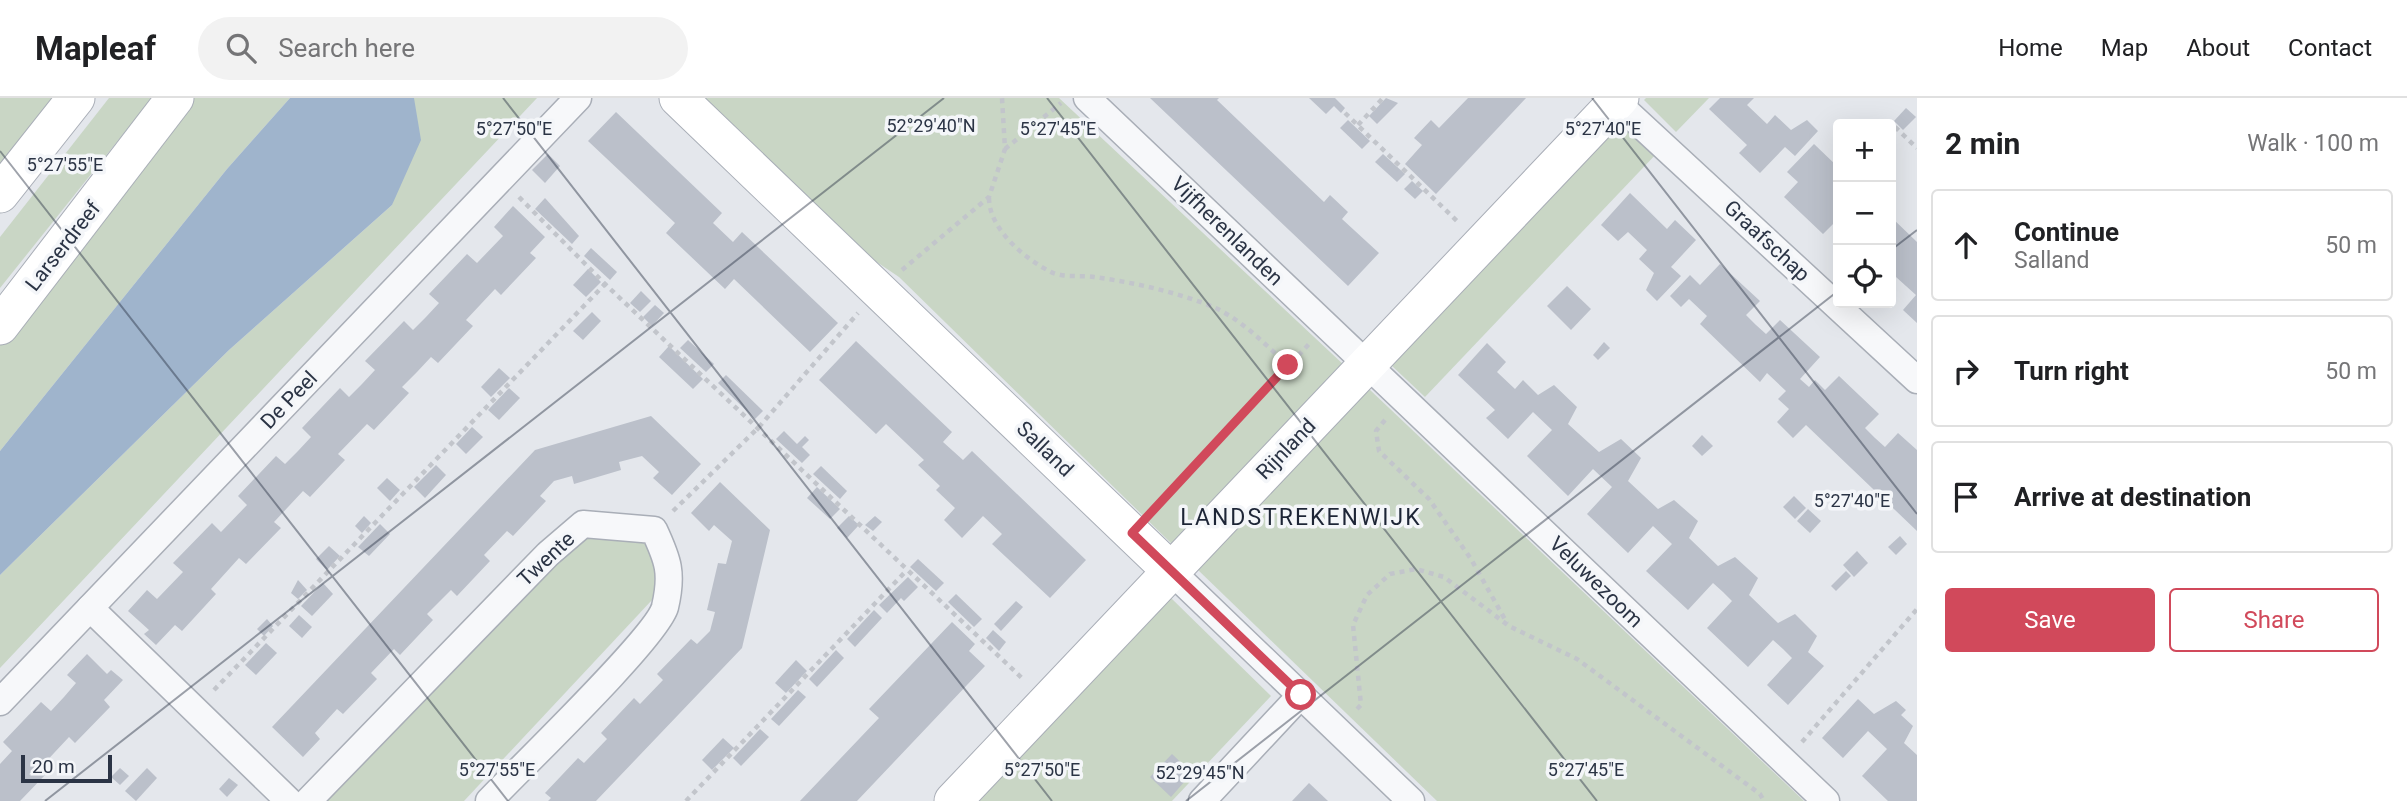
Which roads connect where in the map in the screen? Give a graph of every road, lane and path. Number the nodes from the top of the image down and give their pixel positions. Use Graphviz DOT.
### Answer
graph roads {
  1 [pos="76,98"];
  2 [pos="175,98"];
  3 [pos="579,98"];
  4 [pos="678,98"];
  5 [pos="1002,98"];
  6 [pos="1068,98"];
  7 [pos="1087,98"];
  8 [pos="1383,98"];
  9 [pos="1618,100"];
  10 [pos="1345,113"];
  11 [pos="1358,125"];
  12 [pos="1896,128"];
  13 [pos="1917,148"];
  14 [pos="1005,149"];
  15 [pos="501,179"];
  16 [pos="0,194"];
  17 [pos="989,197"];
  18 [pos="1480,244"];
  19 [pos="606,284"];
  20 [pos="879,290"];
  21 [pos="0,326"];
  22 [pos="1327,327"];
  23 [pos="1366,364"];
  24 [pos="1288,365"];
  25 [pos="1917,380"];
  26 [pos="1403,397"];
  27 [pos="759,427"];
  28 [pos="654,530"];
  29 [pos="1132,533"];
  30 [pos="1170,570"];
  31 [pos="906,571"];
  32 [pos="90,608"];
  33 [pos="1917,609"];
  34 [pos="1509,626"];
  35 [pos="1301,695"];
  36 [pos="0,702"];
  37 [pos="1048,702"];
  38 [pos="196,709"];
  39 [pos="1338,732"];
  40 [pos="1784,762"];
  41 [pos="1760,794"];
  42 [pos="289,801"];
  43 [pos="307,801"];
  44 [pos="489,801"];
  45 [pos="686,801"];
  46 [pos="953,801"];
  47 [pos="1202,801"];
  48 [pos="1411,801"];
  49 [pos="1764,801"];
  50 [pos="1826,801"];
  1 -- 16 [label="street"];
  2 -- 21 [label="street, Larserdreef"];
  3 -- 15 [label="street, De Peel"];
  4 -- 20 [label="street, Salland"];
  5 -- 14 [label="path"];
  6 -- 14 [label="path"];
  7 -- 22 [label="street, Vijfherenlanden"];
  8 -- 11 [label="path"];
  9 -- 18 [label="street, Rijnland"];
  9 -- 25 [label="street, Graafschap"];
  10 -- 11 [label="path"];
  11 -- 18 [label="path"];
  12 -- 13 [label="path"];
  14 -- 17 [label="path"];
  15 -- 19 [label="path"];
  15 -- 32 [label="street, De Peel"];
  17 -- 20 [label="path"];
  17 -- 24 [label="path"];
  18 -- 23 [label="street, Rijnland"];
  19 -- 27 [label="path"];
  19 -- 38 [label="path"];
  20 -- 27 [label="path"];
  20 -- 29 [label="street, Salland"];
  22 -- 23 [label="street, Vijfherenlanden"];
  22 -- 24 [label="path"];
  23 -- 26 [label="street, Veluwezoom"];
  23 -- 30 [label="street, Rijnland"];
  24 -- 29 [label="path"];
  26 -- 34 [label="path"];
  26 -- 40 [label="street, Veluwezoom"];
  27 -- 28 [label="path"];
  27 -- 31 [label="path"];
  28 -- 43 [label="street, Twente"];
  28 -- 44 [label="street"];
  29 -- 30 [label="street, Salland"];
  30 -- 35 [label="street, Salland"];
  30 -- 37 [label="street, Rijnland"];
  31 -- 37 [label="path"];
  31 -- 45 [label="path"];
  32 -- 36 [label="street, De Peel"];
  32 -- 38 [label="street"];
  33 -- 40 [label="path"];
  34 -- 39 [label="path"];
  34 -- 41 [label="path"];
  35 -- 39 [label="street, Salland"];
  35 -- 47 [label="street"];
  37 -- 46 [label="street, Rijnland"];
  38 -- 42 [label="street"];
  39 -- 48 [label="street, Salland"];
  40 -- 41 [label="path"];
  40 -- 50 [label="street, Veluwezoom"];
  41 -- 49 [label="path"];
}
